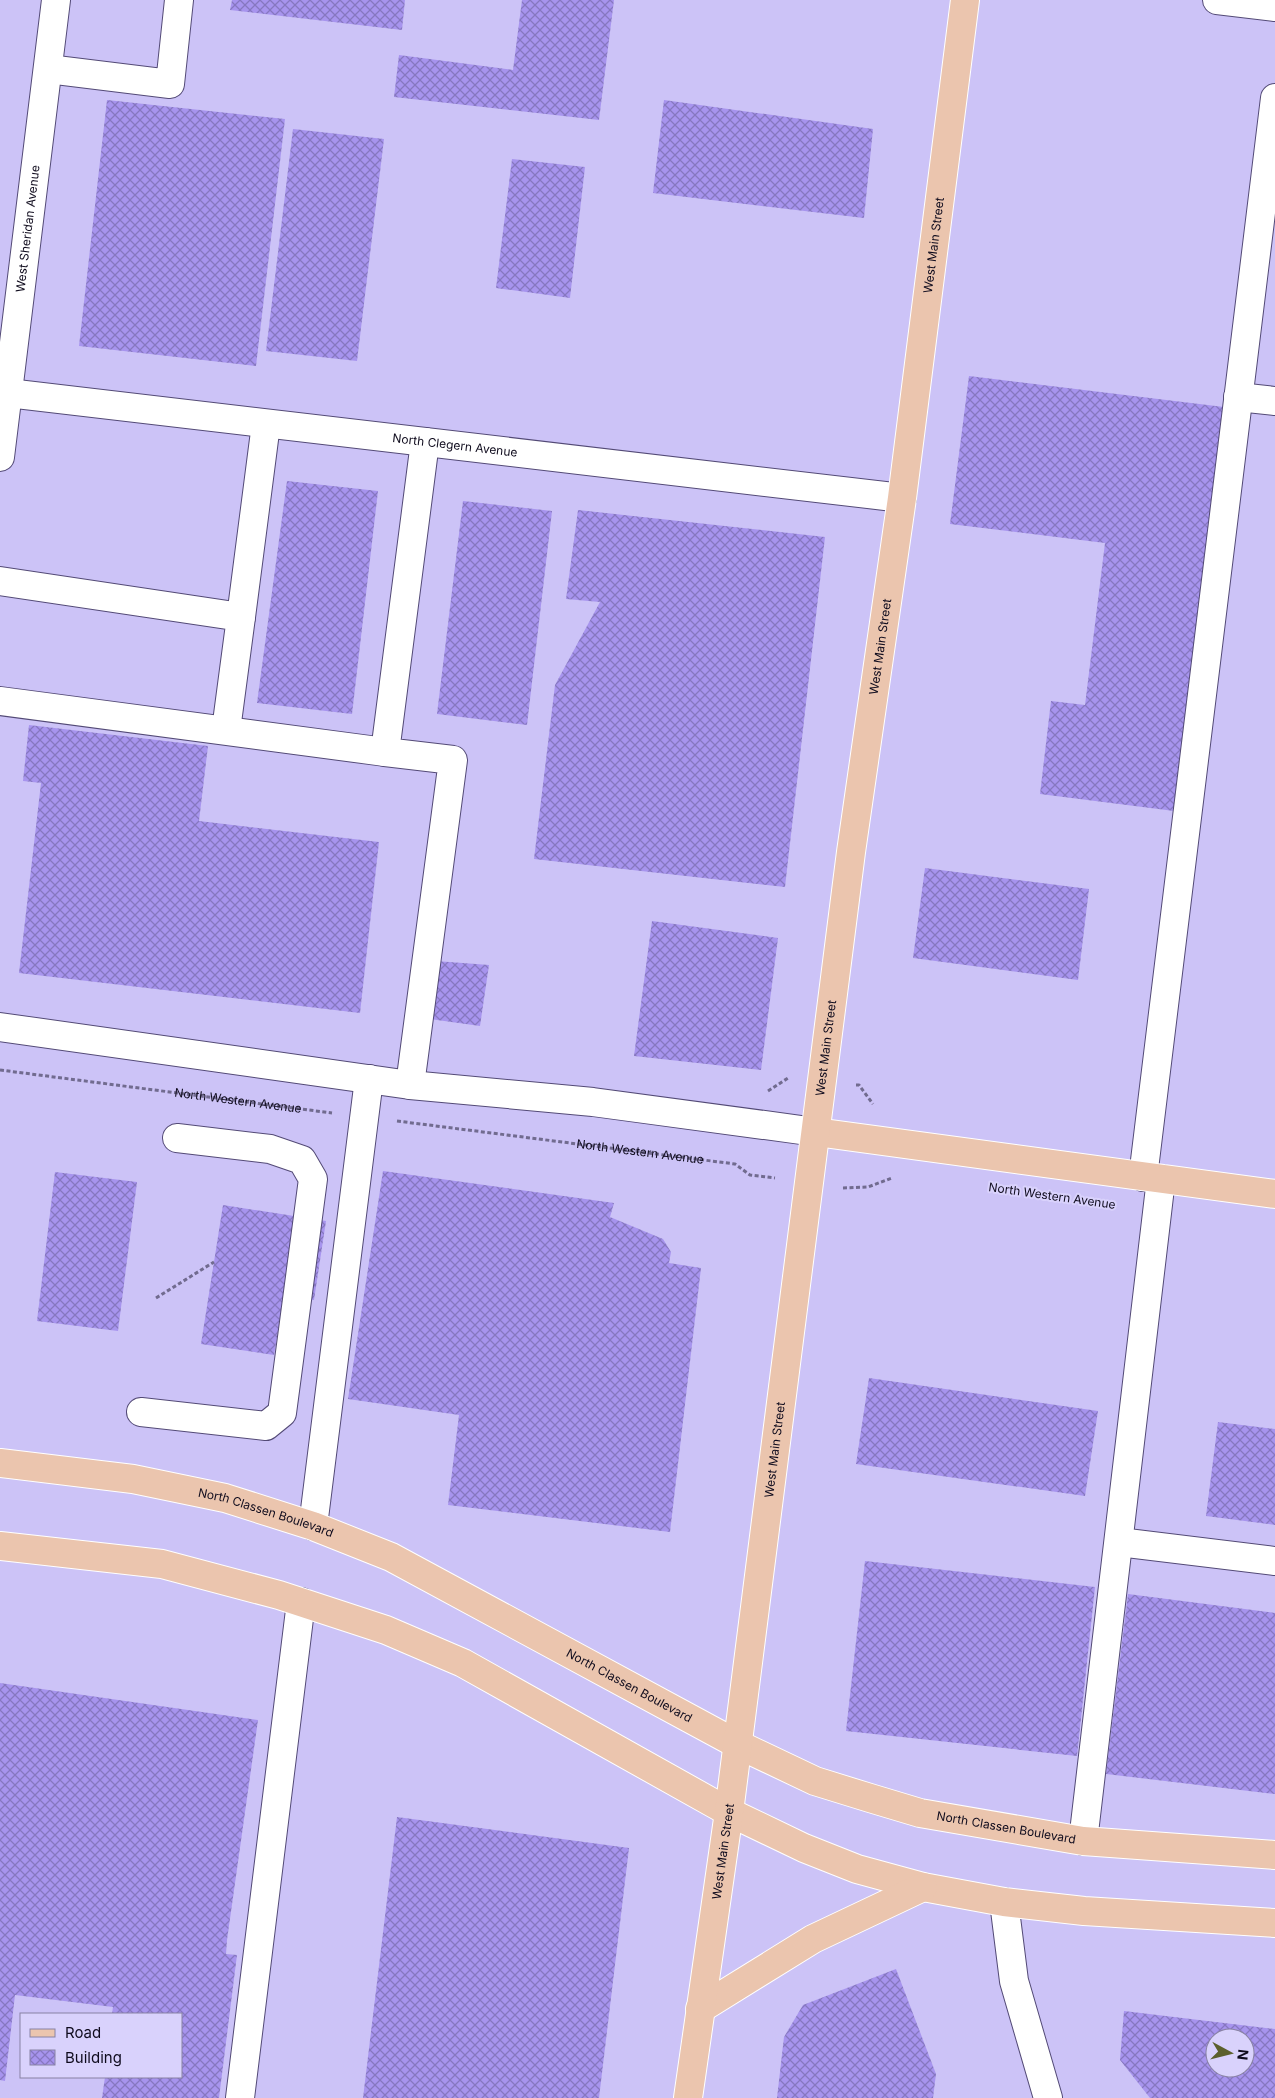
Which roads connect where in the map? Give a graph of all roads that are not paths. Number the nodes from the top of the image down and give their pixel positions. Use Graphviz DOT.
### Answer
graph roads {
  1 [pos="56,0"];
  2 [pos="180,0"];
  3 [pos="966,0"];
  4 [pos="1217,0"];
  5 [pos="1275,7"];
  6 [pos="48,69"];
  7 [pos="1275,98"];
  8 [pos="8,393"];
  9 [pos="1238,397"];
  10 [pos="1275,401"];
  11 [pos="266,424"];
  12 [pos="425,442"];
  13 [pos="0,457"];
  14 [pos="902,498"];
  15 [pos="0,581"];
  16 [pos="241,617"];
  17 [pos="0,700"];
  18 [pos="226,730"];
  19 [pos="385,752"];
  20 [pos="0,1027"];
  21 [pos="369,1078"];
  22 [pos="410,1084"];
  23 [pos="816,1132"];
  24 [pos="177,1138"];
  25 [pos="1152,1178"];
  26 [pos="1275,1194"];
  27 [pos="141,1412"];
  28 [pos="0,1463"];
  29 [pos="313,1526"];
  30 [pos="1119,1542"];
  31 [pos="0,1546"];
  32 [pos="1275,1561"];
  33 [pos="301,1602"];
  34 [pos="737,1744"];
  35 [pos="729,1812"];
  36 [pos="1083,1840"];
  37 [pos="1275,1855"];
  38 [pos="923,1887"];
  39 [pos="1004,1902"];
  40 [pos="1275,1923"];
  41 [pos="700,2009"];
  42 [pos="240,2098"];
  43 [pos="688,2098"];
  44 [pos="1048,2098"];
  1 -- 6 [label="street, West Sheridan Avenue"];
  2 -- 6 [label="street"];
  3 -- 14 [label="main road, West Main Street"];
  4 -- 5 [label="street"];
  6 -- 8 [label="street, West Sheridan Avenue"];
  7 -- 9 [label="street"];
  8 -- 11 [label="street, North Clegern Avenue"];
  8 -- 13 [label="street, West Sheridan Avenue"];
  9 -- 10 [label="street"];
  9 -- 25 [label="street"];
  11 -- 12 [label="street, North Clegern Avenue"];
  11 -- 16 [label="street"];
  12 -- 14 [label="street, North Clegern Avenue"];
  12 -- 19 [label="street"];
  14 -- 23 [label="main road, West Main Street"];
  15 -- 16 [label="street"];
  16 -- 18 [label="street"];
  17 -- 18 [label="street"];
  18 -- 19 [label="street"];
  19 -- 22 [label="street"];
  20 -- 21 [label="street"];
  21 -- 22 [label="street"];
  21 -- 29 [label="street"];
  22 -- 23 [label="street"];
  23 -- 25 [label="main road"];
  23 -- 34 [label="main road, West Main Street"];
  24 -- 27 [label="street"];
  25 -- 26 [label="main road"];
  25 -- 30 [label="street"];
  28 -- 29 [label="main road, North Classen Boulevard"];
  29 -- 34 [label="main road, North Classen Boulevard"];
  30 -- 32 [label="street"];
  30 -- 36 [label="street"];
  31 -- 33 [label="main road"];
  33 -- 35 [label="main road"];
  33 -- 42 [label="street"];
  34 -- 35 [label="main road, West Main Street"];
  34 -- 36 [label="main road, North Classen Boulevard"];
  35 -- 38 [label="main road"];
  35 -- 41 [label="main road, West Main Street"];
  36 -- 37 [label="main road, North Classen Boulevard"];
  38 -- 39 [label="main road"];
  38 -- 41 [label="main road"];
  39 -- 40 [label="main road"];
  39 -- 44 [label="street"];
  41 -- 43 [label="main road, West Main Street"];
}
